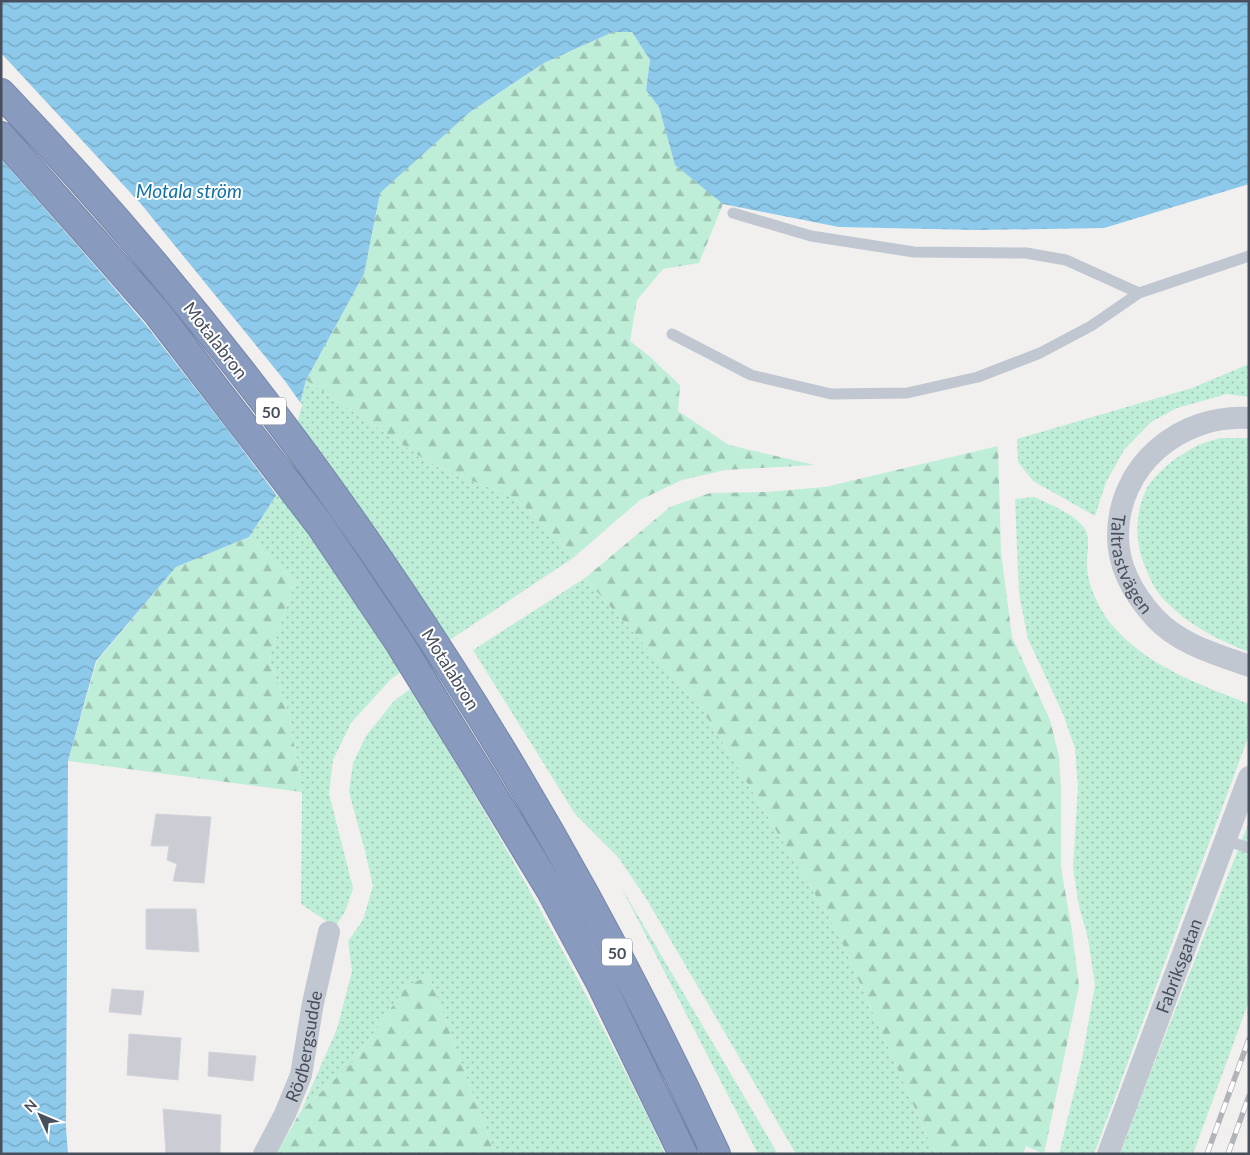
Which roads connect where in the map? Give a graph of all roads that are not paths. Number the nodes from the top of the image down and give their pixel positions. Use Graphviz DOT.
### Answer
graph roads {
  1 [pos="1,93"];
  2 [pos="1,136"];
  3 [pos="733,213"];
  4 [pos="1249,256"];
  5 [pos="1139,293"];
  6 [pos="672,334"];
  7 [pos="1249,418"];
  8 [pos="1249,666"];
  9 [pos="1249,777"];
  10 [pos="1226,840"];
  11 [pos="1249,848"];
  12 [pos="329,932"];
  13 [pos="264,1154"];
  14 [pos="683,1154"];
  15 [pos="716,1154"];
  16 [pos="1108,1154"];
  1 -- 15 [label="highway, Motalabron / 50"];
  2 -- 14 [label="highway, Motalabron / 50"];
  3 -- 5 [label="lane"];
  4 -- 5 [label="lane"];
  5 -- 6 [label="lane"];
  7 -- 8 [label="street, Taltrastvägen"];
  9 -- 10 [label="street, Fabriksgatan"];
  10 -- 11 [label="lane"];
  10 -- 16 [label="street, Fabriksgatan"];
  12 -- 13 [label="street, Rödbergsudde"];
}
